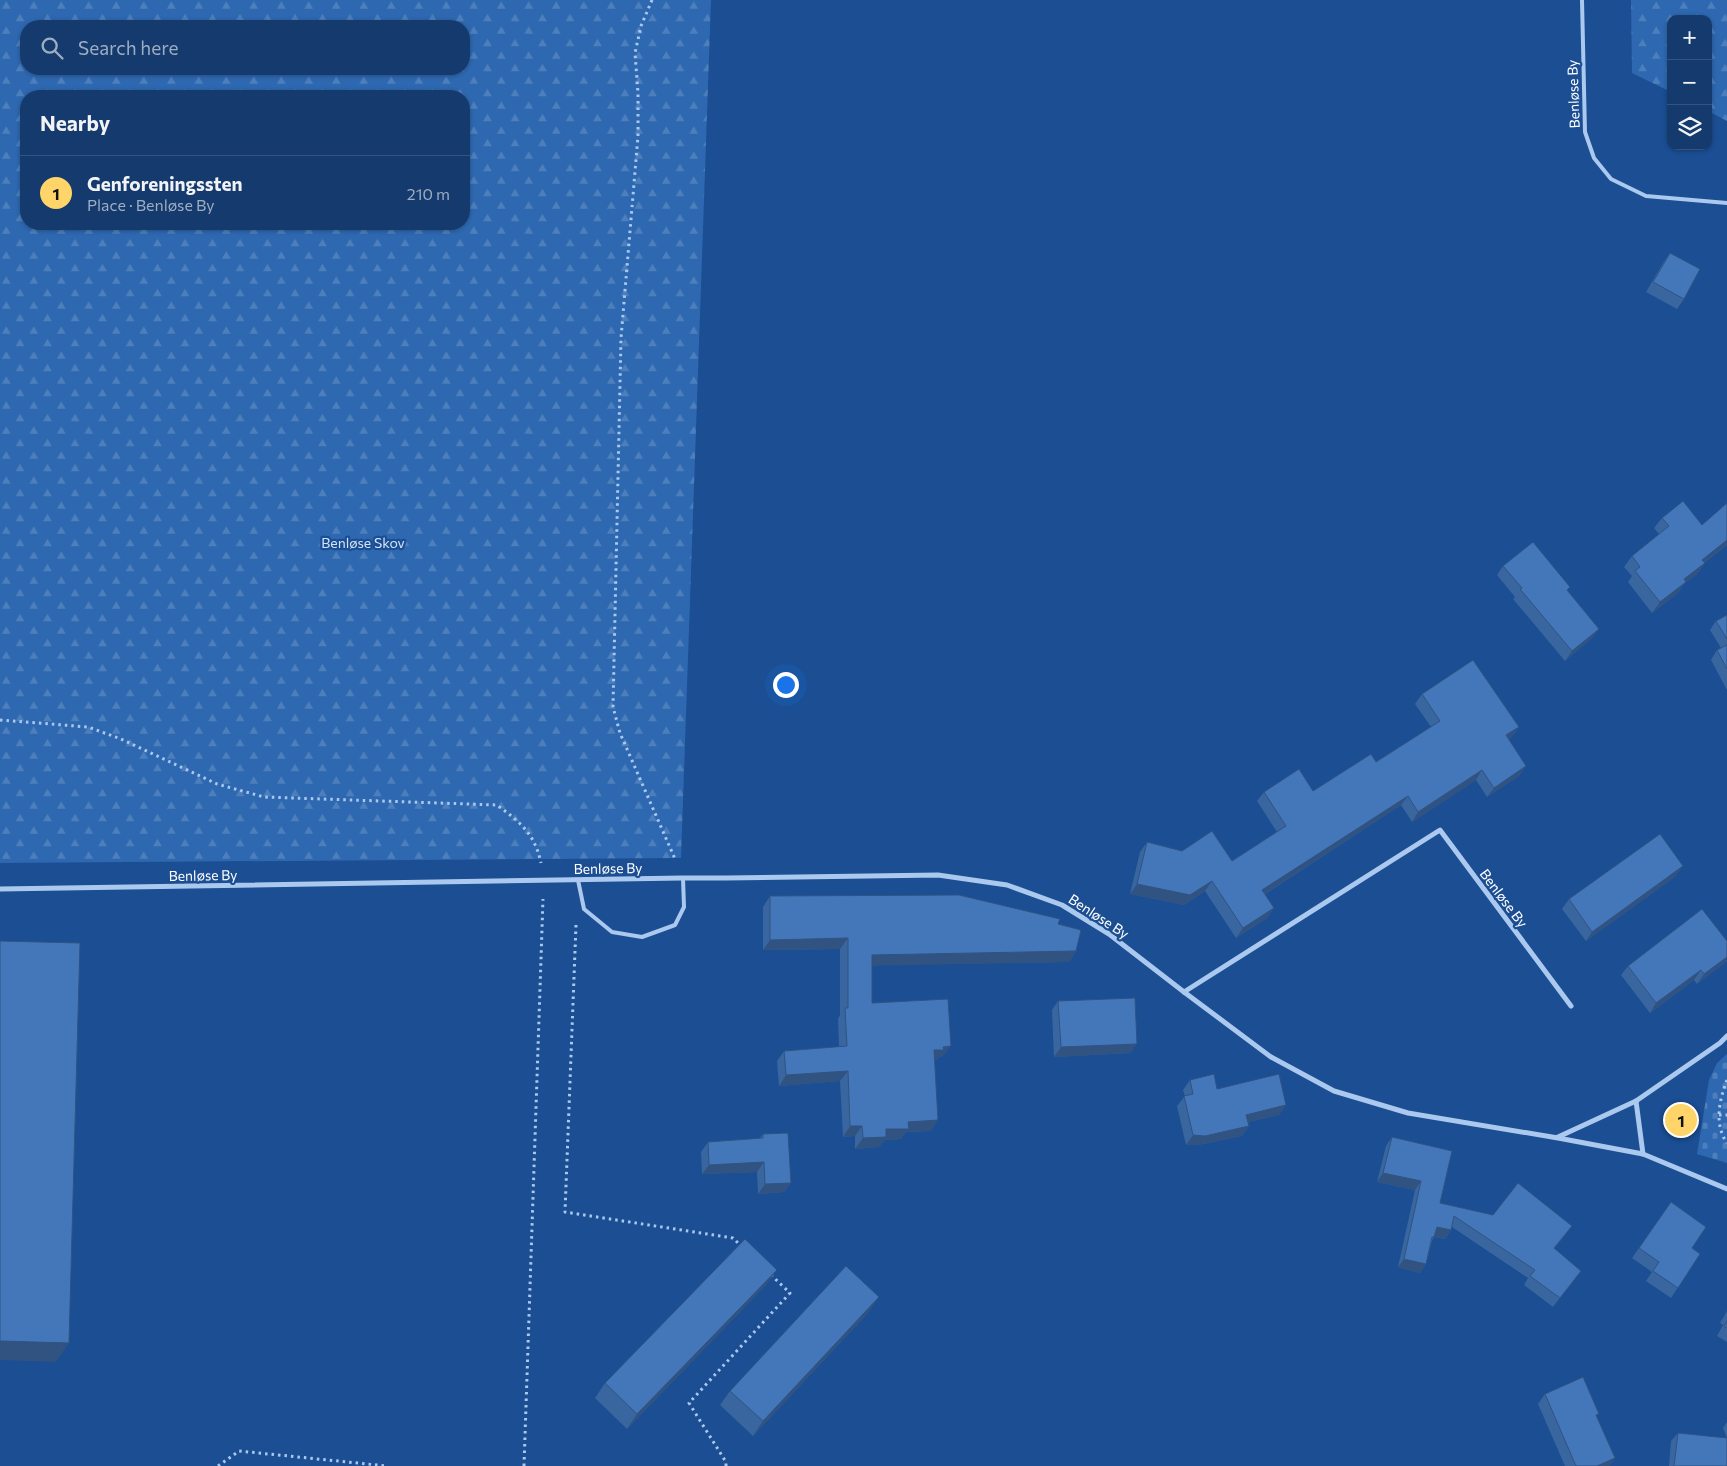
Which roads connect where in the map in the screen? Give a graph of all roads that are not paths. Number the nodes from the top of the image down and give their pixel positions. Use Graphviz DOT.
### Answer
graph roads {
  1 [pos="1582,0"];
  2 [pos="1727,203"];
  3 [pos="683,878"];
  4 [pos="578,880"];
  5 [pos="0,889"];
  6 [pos="1184,992"];
  7 [pos="1571,1006"];
  8 [pos="1727,1036"];
  9 [pos="1636,1101"];
  10 [pos="1558,1138"];
  11 [pos="1643,1154"];
  12 [pos="1727,1189"];
  1 -- 2 [label="lane, Benløse By"];
  3 -- 4 [label="street, Benløse By"];
  3 -- 4 [label="lane"];
  3 -- 6 [label="street, Benløse By"];
  4 -- 5 [label="street, Benløse By"];
  6 -- 7 [label="street, Benløse By"];
  6 -- 10 [label="street, Benløse By"];
  8 -- 9 [label="street"];
  9 -- 10 [label="street"];
  9 -- 11 [label="street"];
  10 -- 11 [label="street, Benløse By"];
  11 -- 12 [label="street, Benløse By"];
}
